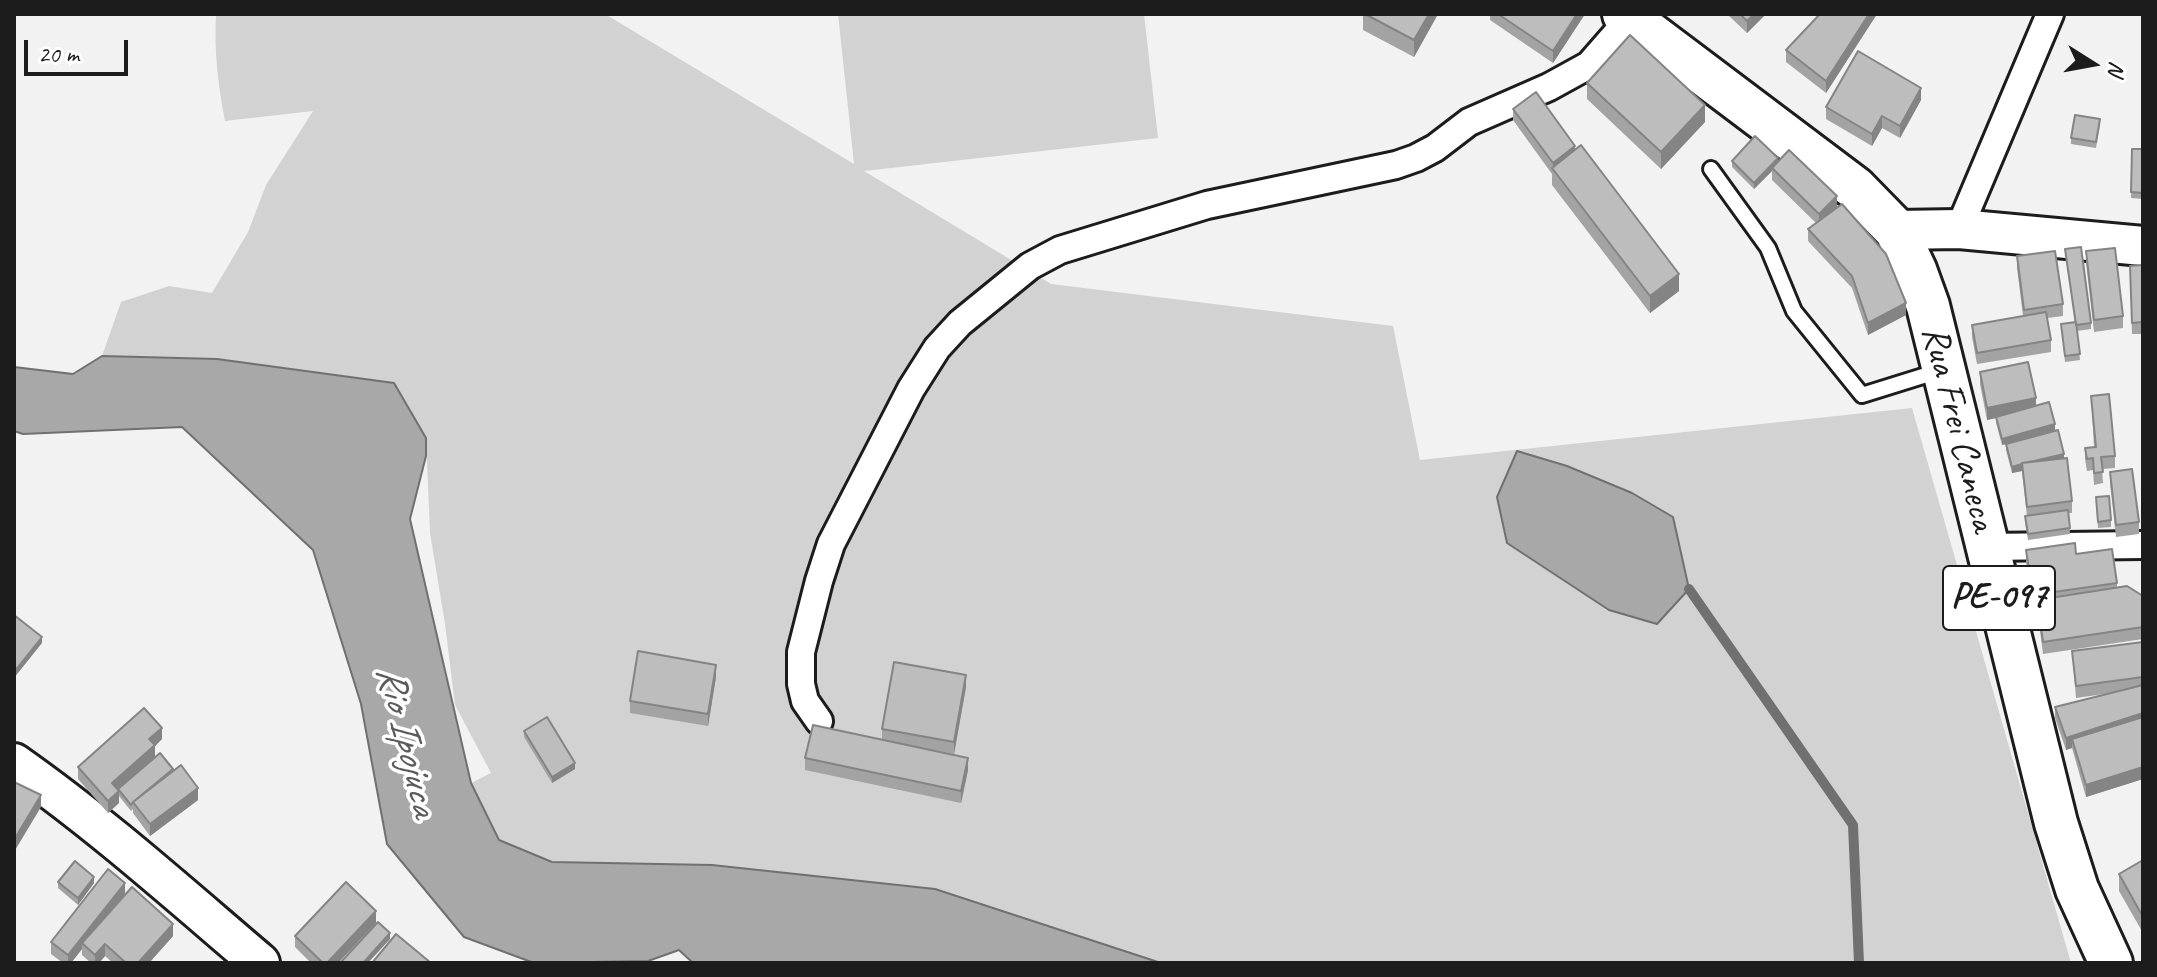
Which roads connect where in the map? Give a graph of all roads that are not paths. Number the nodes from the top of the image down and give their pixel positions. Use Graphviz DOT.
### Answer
graph roads {
  1 [pos="2050,14"];
  2 [pos="1627,16"];
  3 [pos="1711,169"];
  4 [pos="1959,229"];
  5 [pos="1896,230"];
  6 [pos="2143,246"];
  7 [pos="1943,370"];
  8 [pos="2143,545"];
  9 [pos="1987,547"];
  10 [pos="819,721"];
  11 [pos="14,763"];
  12 [pos="260,963"];
  13 [pos="2111,963"];
  1 -- 4 [label="street"];
  2 -- 5 [label="main road, Rua Frei Caneca / PE-097"];
  2 -- 10 [label="street"];
  3 -- 7 [label="lane"];
  4 -- 5 [label="street"];
  4 -- 6 [label="street"];
  5 -- 7 [label="main road, Rua Frei Caneca / PE-097"];
  7 -- 9 [label="main road, Rua Frei Caneca / PE-097"];
  8 -- 9 [label="street"];
  9 -- 13 [label="main road, Rua Frei Caneca / PE-097"];
  11 -- 12 [label="street"];
}
